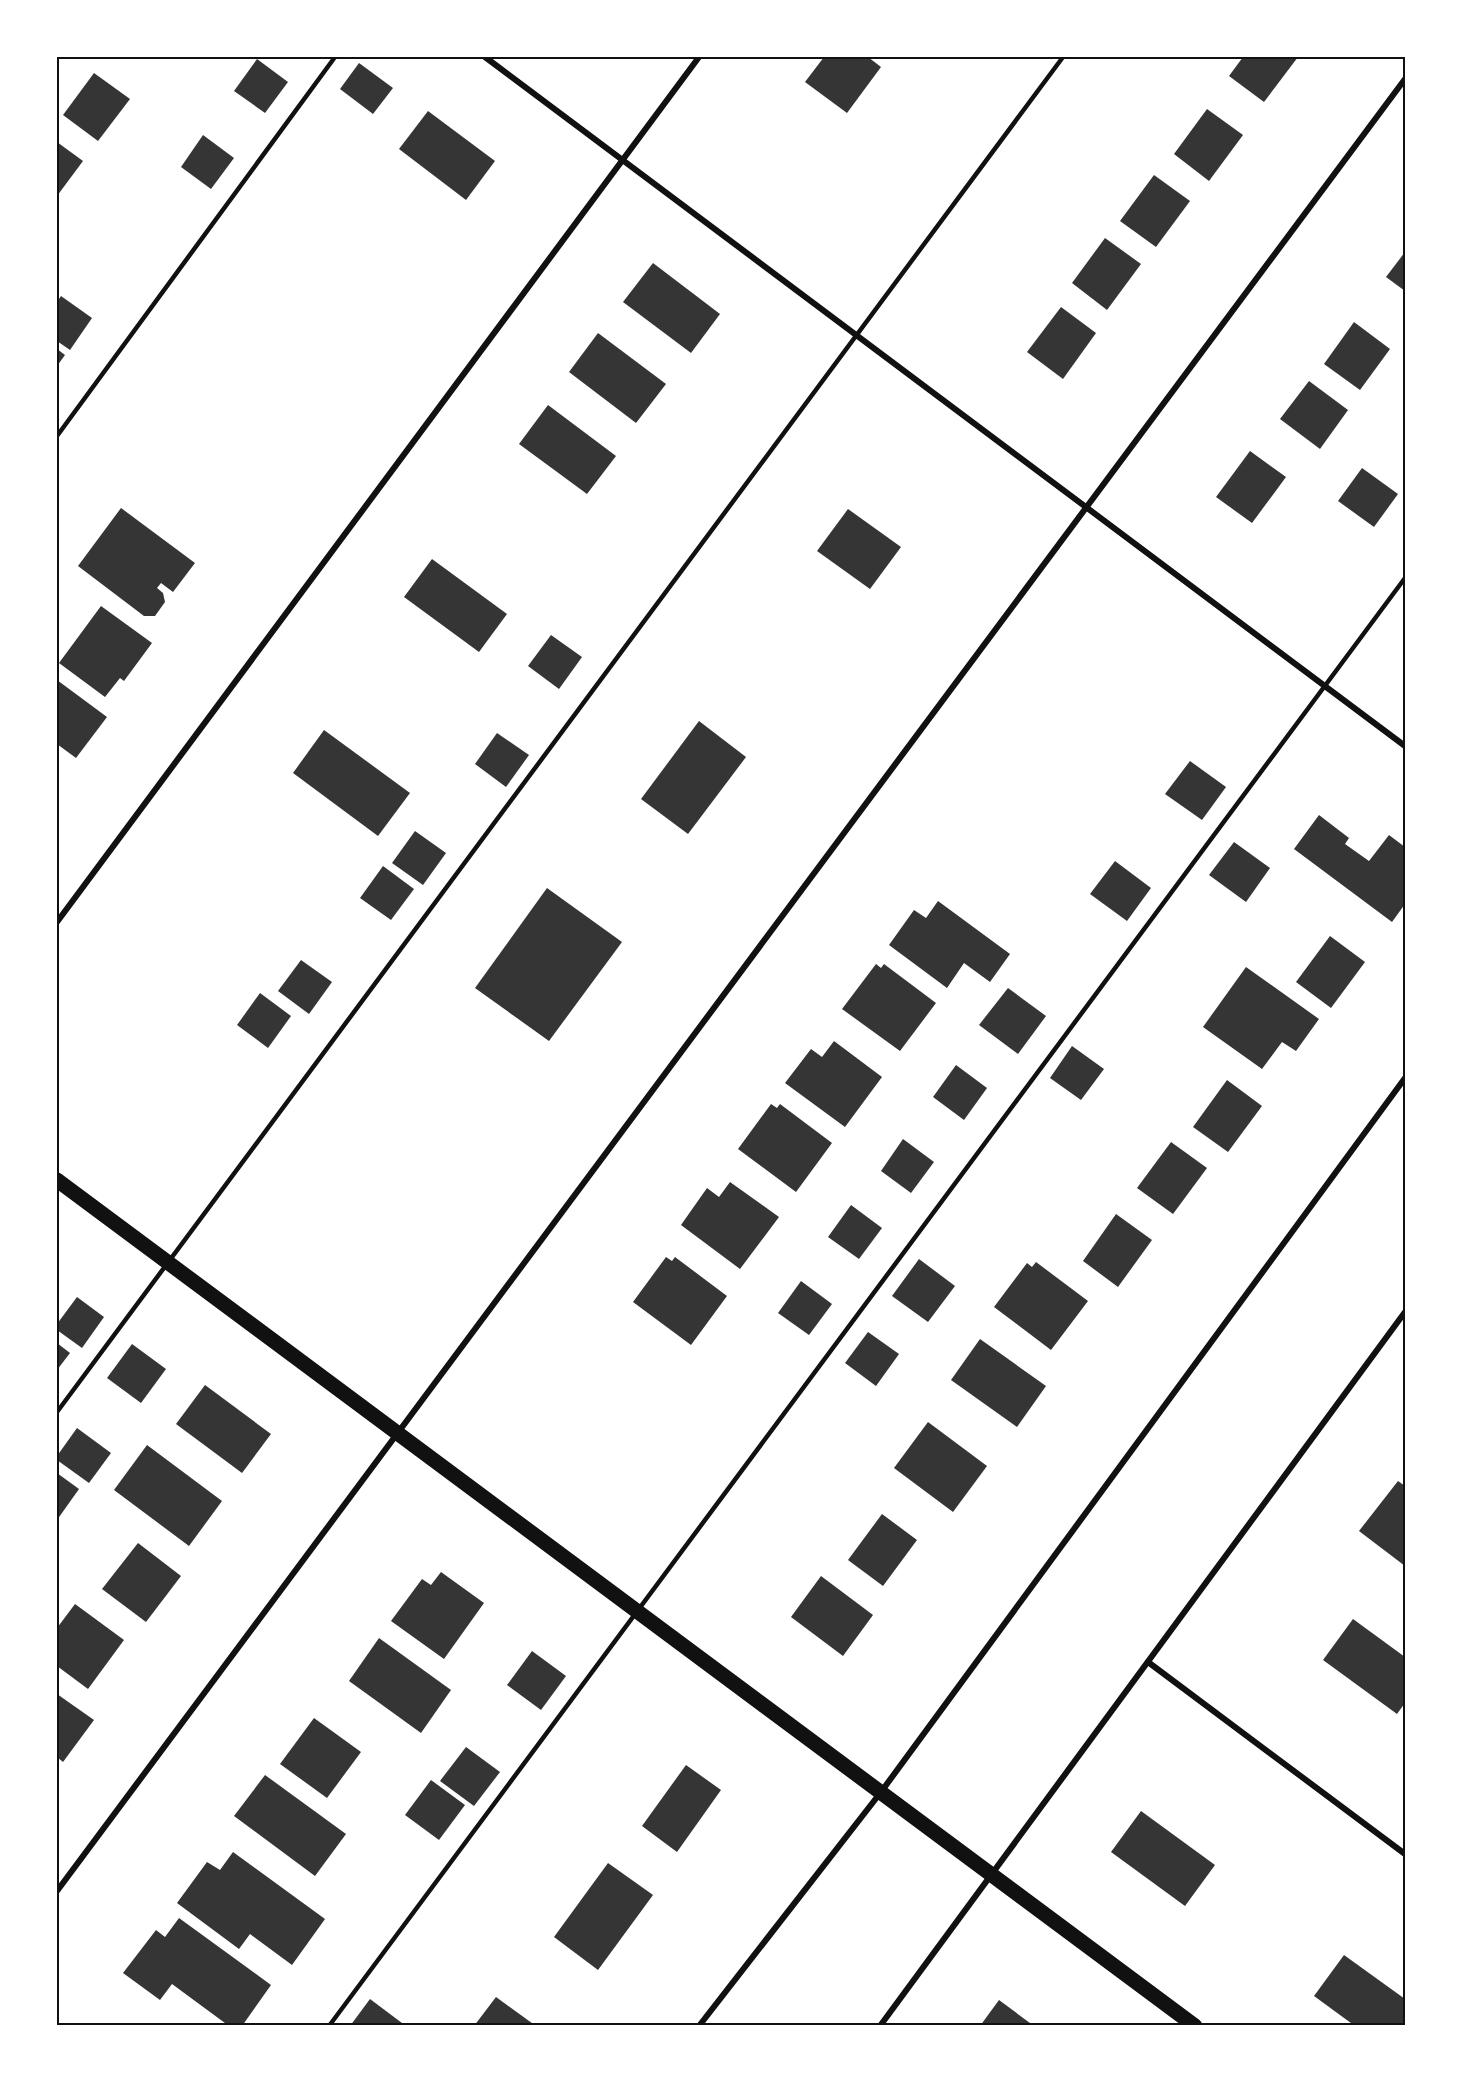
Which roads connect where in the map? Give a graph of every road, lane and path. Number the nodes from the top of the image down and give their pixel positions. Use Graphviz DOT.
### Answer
graph roads {
  1 [pos="335,57"];
  2 [pos="485,57"];
  3 [pos="699,57"];
  4 [pos="1063,57"];
  5 [pos="1405,79"];
  6 [pos="622,160"];
  7 [pos="856,335"];
  8 [pos="57,436"];
  9 [pos="1086,507"];
  10 [pos="1405,578"];
  11 [pos="1326,686"];
  12 [pos="1405,746"];
  13 [pos="57,922"];
  14 [pos="1405,1078"];
  15 [pos="57,1180"];
  16 [pos="168,1263"];
  17 [pos="1405,1312"];
  18 [pos="57,1412"];
  19 [pos="398,1433"];
  20 [pos="637,1611"];
  21 [pos="1148,1662"];
  22 [pos="880,1792"];
  23 [pos="1405,1854"];
  24 [pos="991,1874"];
  25 [pos="57,1891"];
  26 [pos="329,2026"];
  27 [pos="699,2026"];
  28 [pos="880,2026"];
  29 [pos="1195,2026"];
  1 -- 8 [label="lane"];
  2 -- 6 [label="street"];
  3 -- 6 [label="street"];
  4 -- 7 [label="lane"];
  5 -- 9 [label="street"];
  6 -- 7 [label="street"];
  6 -- 13 [label="street"];
  7 -- 9 [label="street"];
  7 -- 16 [label="lane"];
  9 -- 11 [label="street"];
  9 -- 19 [label="street"];
  10 -- 11 [label="lane"];
  11 -- 12 [label="street"];
  11 -- 20 [label="lane"];
  14 -- 22 [label="street"];
  15 -- 16 [label="main road"];
  16 -- 18 [label="lane"];
  16 -- 19 [label="main road"];
  17 -- 21 [label="street"];
  19 -- 20 [label="main road"];
  19 -- 25 [label="street"];
  20 -- 22 [label="main road"];
  20 -- 26 [label="lane"];
  21 -- 23 [label="street"];
  21 -- 24 [label="street"];
  22 -- 24 [label="main road"];
  22 -- 27 [label="street"];
  24 -- 28 [label="street"];
  24 -- 29 [label="main road"];
}
